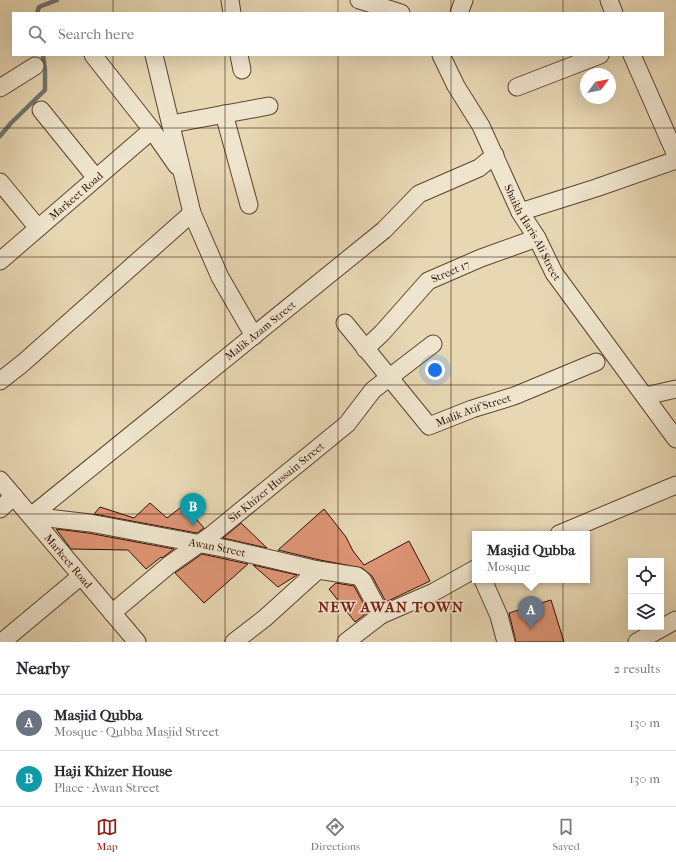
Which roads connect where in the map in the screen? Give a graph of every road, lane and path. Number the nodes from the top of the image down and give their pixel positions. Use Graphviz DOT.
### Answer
graph roads {
  1 [pos="230,0"];
  2 [pos="359,0"];
  3 [pos="464,0"];
  4 [pos="609,0"];
  5 [pos="232,12"];
  6 [pos="398,12"];
  7 [pos="459,12"];
  8 [pos="614,12"];
  9 [pos="94,56"];
  10 [pos="154,56"];
  11 [pos="441,56"];
  12 [pos="597,56"];
  13 [pos="632,56"];
  14 [pos="35,66"];
  15 [pos="516,87"];
  16 [pos="0,88"];
  17 [pos="268,106"];
  18 [pos="41,110"];
  19 [pos="224,114"];
  20 [pos="171,124"];
  21 [pos="152,130"];
  22 [pos="495,155"];
  23 [pos="676,155"];
  24 [pos="676,160"];
  25 [pos="183,174"];
  26 [pos="96,178"];
  27 [pos="0,182"];
  28 [pos="249,205"];
  29 [pos="520,212"];
  30 [pos="192,213"];
  31 [pos="38,228"];
  32 [pos="537,238"];
  33 [pos="0,261"];
  34 [pos="345,323"];
  35 [pos="254,336"];
  36 [pos="433,344"];
  37 [pos="365,349"];
  38 [pos="596,362"];
  39 [pos="388,378"];
  40 [pos="0,381"];
  41 [pos="676,389"];
  42 [pos="645,396"];
  43 [pos="676,439"];
  44 [pos="0,480"];
  45 [pos="676,485"];
  46 [pos="14,496"];
  47 [pos="0,509"];
  48 [pos="31,516"];
  49 [pos="566,531"];
  50 [pos="199,544"];
  51 [pos="318,570"];
  52 [pos="472,571"];
  53 [pos="81,576"];
  54 [pos="484,583"];
  55 [pos="112,613"];
  56 [pos="381,614"];
  57 [pos="676,620"];
  58 [pos="2,642"];
  59 [pos="137,642"];
  60 [pos="234,642"];
  61 [pos="346,642"];
  62 [pos="506,642"];
  63 [pos="637,642"];
  1 -- 5 [label="street"];
  2 -- 6 [label="street"];
  3 -- 7 [label="street"];
  4 -- 8 [label="street"];
  9 -- 21 [label="street"];
  10 -- 20 [label="street"];
  11 -- 22 [label="street, Shaikh Haris Ali Street"];
  12 -- 15 [label="street"];
  13 -- 23 [label="street"];
  14 -- 16 [label="street"];
  17 -- 19 [label="street"];
  18 -- 26 [label="street"];
  19 -- 20 [label="street"];
  19 -- 28 [label="street"];
  20 -- 25 [label="street"];
  21 -- 25 [label="street"];
  21 -- 26 [label="street, Markeet Road"];
  22 -- 29 [label="street, Shaikh Haris Ali Street"];
  22 -- 35 [label="street, Malik Azam Street"];
  24 -- 29 [label="street"];
  25 -- 30 [label="street"];
  26 -- 31 [label="street, Markeet Road"];
  27 -- 31 [label="street"];
  29 -- 32 [label="street, Shaikh Haris Ali Street"];
  30 -- 35 [label="street"];
  30 -- 40 [label="street"];
  31 -- 33 [label="street, Markeet Road"];
  32 -- 37 [label="street, Street 17"];
  32 -- 42 [label="street, Shaikh Haris Ali Street"];
  34 -- 37 [label="street, Malik Atif Street"];
  35 -- 48 [label="street, Malik Azam Street"];
  36 -- 39 [label="street, Sir Khizer Hussain Street"];
  37 -- 39 [label="street, Malik Atif Street"];
  38 -- 39 [label="street, Malik Atif Street"];
  39 -- 50 [label="street, Sir Khizer Hussain Street"];
  41 -- 42 [label="street"];
  42 -- 43 [label="street, Shaikh Haris Ali Street"];
  44 -- 46 [label="street, Markeet Road"];
  45 -- 49 [label="street"];
  46 -- 47 [label="street"];
  46 -- 48 [label="street, Markeet Road"];
  48 -- 50 [label="street, Awan Street"];
  48 -- 53 [label="street, Markeet Road"];
  50 -- 51 [label="street, Awan Street"];
  50 -- 55 [label="street, Sir Khizer Hussain Street"];
  51 -- 56 [label="street, Awan Street"];
  51 -- 60 [label="street"];
  52 -- 56 [label="street"];
  53 -- 55 [label="street, Markeet Road"];
  53 -- 58 [label="street"];
  54 -- 62 [label="street"];
  55 -- 59 [label="street, Markeet Road"];
  56 -- 61 [label="street"];
  57 -- 63 [label="street"];
}
